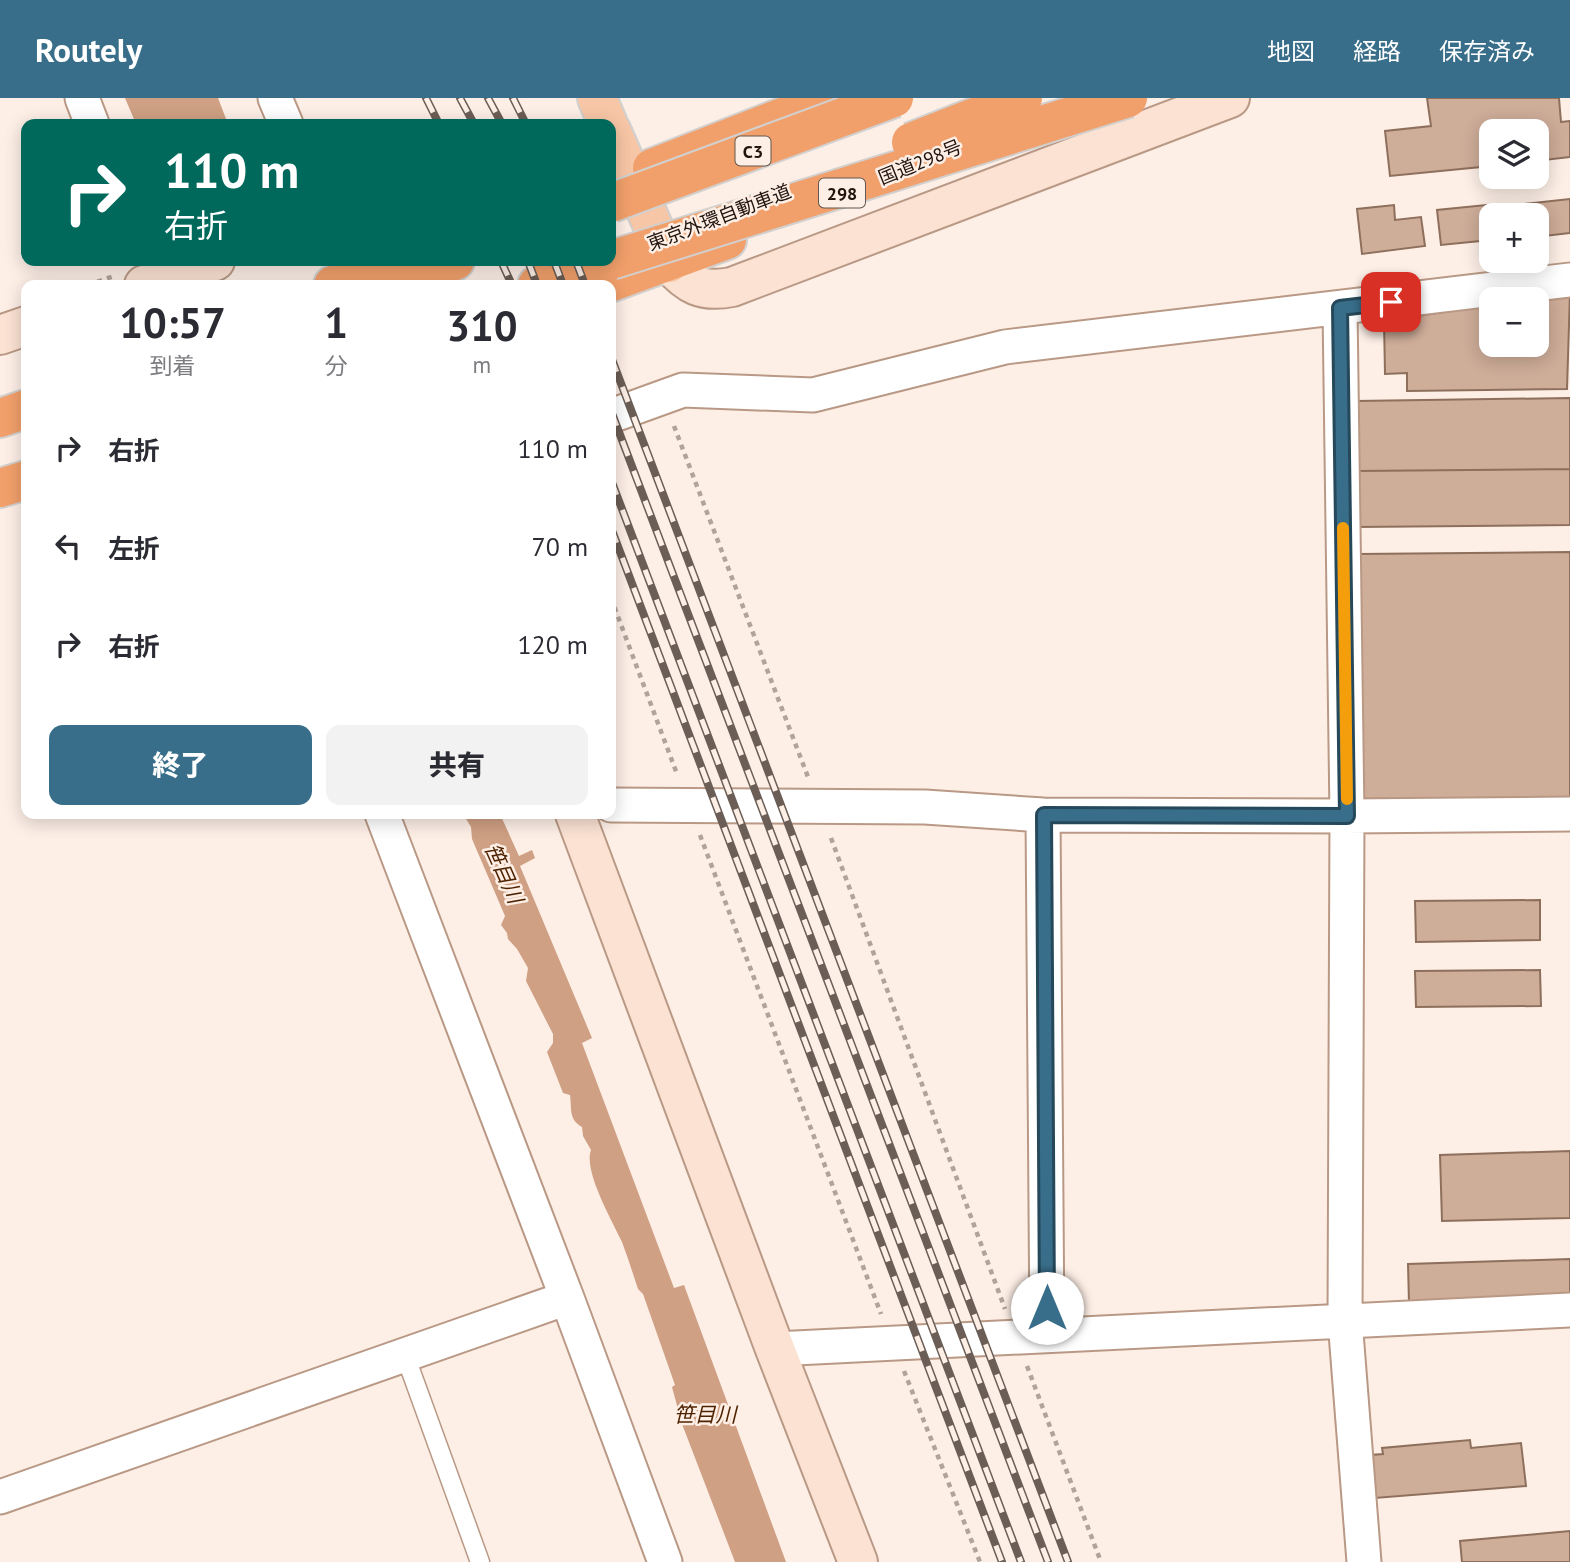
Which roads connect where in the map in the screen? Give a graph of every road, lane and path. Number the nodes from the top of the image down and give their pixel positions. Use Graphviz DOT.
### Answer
graph roads {
  1 [pos="82,98"];
  2 [pos="275,98"];
  3 [pos="597,98"];
  4 [pos="831,98"];
  5 [pos="1023,98"];
  6 [pos="1080,98"];
  7 [pos="1128,98"];
  8 [pos="1230,98"];
  9 [pos="884,102"];
  10 [pos="797,106"];
  11 [pos="90,119"];
  12 [pos="283,119"];
  13 [pos="606,119"];
  14 [pos="617,188"];
  15 [pos="616,258"];
  16 [pos="616,258"];
  17 [pos="669,263"];
  18 [pos="191,266"];
  19 [pos="386,266"];
  20 [pos="440,266"];
  21 [pos="592,266"];
  22 [pos="153,274"];
  23 [pos="118,280"];
  24 [pos="347,280"];
  25 [pos="399,280"];
  26 [pos="552,280"];
  27 [pos="1570,280"];
  28 [pos="616,281"];
  29 [pos="1340,308"];
  30 [pos="21,328"];
  31 [pos="0,335"];
  32 [pos="21,397"];
  33 [pos="663,397"];
  34 [pos="0,404"];
  35 [pos="21,411"];
  36 [pos="616,414"];
  37 [pos="0,418"];
  38 [pos="21,460"];
  39 [pos="0,467"];
  40 [pos="21,482"];
  41 [pos="0,488"];
  42 [pos="616,611"];
  43 [pos="616,806"];
  44 [pos="690,806"];
  45 [pos="820,807"];
  46 [pos="1570,814"];
  47 [pos="1044,815"];
  48 [pos="1347,816"];
  49 [pos="384,819"];
  50 [pos="577,819"];
  51 [pos="567,1298"];
  52 [pos="1570,1310"];
  53 [pos="1345,1320"];
  54 [pos="1031,1336"];
  55 [pos="891,1342"];
  56 [pos="775,1349"];
  57 [pos="405,1354"];
  58 [pos="0,1497"];
  59 [pos="480,1562"];
  60 [pos="666,1562"];
  61 [pos="858,1562"];
  62 [pos="980,1562"];
  63 [pos="1101,1562"];
  64 [pos="1364,1562"];
  1 -- 11 [label="street"];
  2 -- 12 [label="street"];
  3 -- 13 [label="main road"];
  4 -- 10 [label="highway"];
  5 -- 15 [label="highway, 東京外環自動車道, bridge"];
  6 -- 17 [label="highway, 国道298号 / 298"];
  7 -- 16 [label="highway, bridge"];
  8 -- 17 [label="street"];
  9 -- 14 [label="highway, C3, bridge"];
  10 -- 14 [label="highway"];
  14 -- 17 [label="main road"];
  17 -- 28 [label="highway, 国道298号 / 298"];
  18 -- 22 [label="street"];
  19 -- 24 [label="highway"];
  20 -- 25 [label="highway"];
  21 -- 26 [label="highway, 東京外環自動車道"];
  22 -- 23 [label="path"];
  27 -- 29 [label="street"];
  29 -- 33 [label="street"];
  29 -- 48 [label="street"];
  30 -- 31 [label="street"];
  32 -- 34 [label="highway"];
  33 -- 36 [label="street"];
  33 -- 45 [label="path"];
  35 -- 37 [label="highway"];
  38 -- 39 [label="highway"];
  40 -- 41 [label="highway"];
  42 -- 44 [label="path"];
  43 -- 44 [label="street"];
  44 -- 45 [label="street"];
  44 -- 55 [label="path"];
  45 -- 47 [label="street"];
  45 -- 54 [label="path"];
  46 -- 48 [label="street"];
  47 -- 48 [label="street"];
  47 -- 54 [label="street"];
  48 -- 53 [label="street"];
  49 -- 51 [label="street"];
  50 -- 56 [label="street"];
  51 -- 57 [label="street"];
  51 -- 60 [label="street"];
  52 -- 53 [label="street"];
  53 -- 54 [label="street"];
  53 -- 64 [label="street"];
  54 -- 55 [label="street"];
  54 -- 63 [label="path"];
  55 -- 56 [label="street"];
  55 -- 62 [label="path"];
  56 -- 61 [label="street"];
  57 -- 58 [label="street"];
  57 -- 59 [label="lane"];
}
